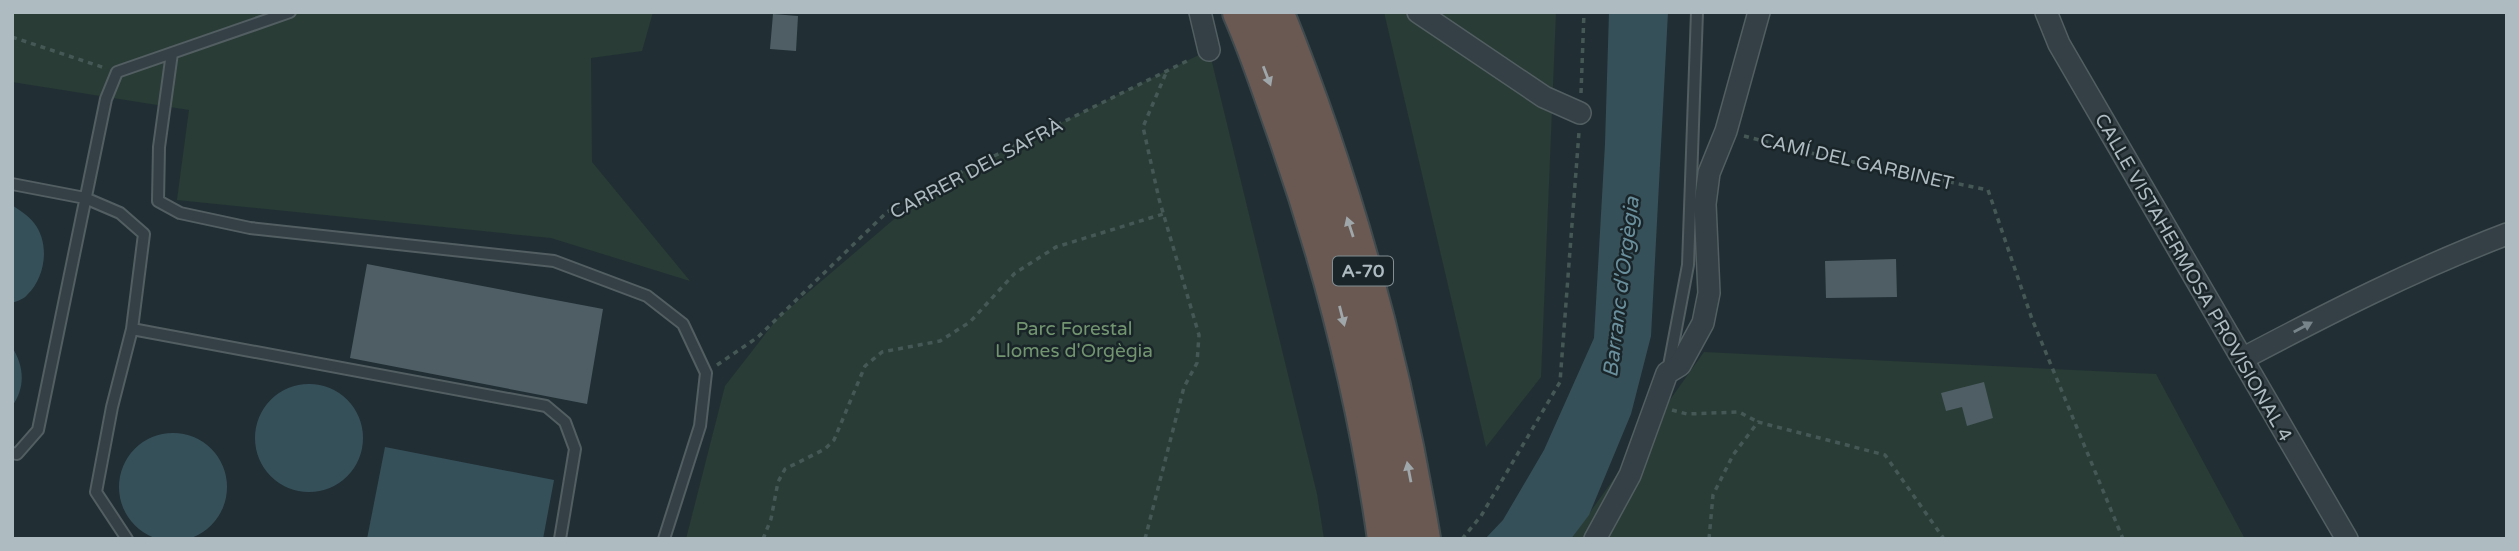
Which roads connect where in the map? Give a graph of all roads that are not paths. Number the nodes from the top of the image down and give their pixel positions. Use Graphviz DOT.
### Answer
graph roads {
  1 [pos="290,12"];
  2 [pos="1200,12"];
  3 [pos="1242,12"];
  4 [pos="1274,12"];
  5 [pos="1418,12"];
  6 [pos="1698,12"];
  7 [pos="1759,12"];
  8 [pos="2046,12"];
  9 [pos="1209,50"];
  10 [pos="172,52"];
  11 [pos="1580,113"];
  12 [pos="12,184"];
  13 [pos="85,198"];
  14 [pos="2507,234"];
  15 [pos="132,329"];
  16 [pos="2242,359"];
  17 [pos="1667,373"];
  18 [pos="12,453"];
  19 [pos="127,539"];
  20 [pos="560,539"];
  21 [pos="664,539"];
  22 [pos="1387,539"];
  23 [pos="1421,539"];
  24 [pos="1595,539"];
  25 [pos="2347,539"];
  1 -- 10 [label="lane"];
  2 -- 9 [label="street"];
  3 -- 22 [label="highway, A-70, one-way"];
  23 -- 4 [label="highway, A-70, one-way"];
  5 -- 11 [label="street"];
  6 -- 17 [label="lane"];
  7 -- 17 [label="street"];
  8 -- 16 [label="street, CALLE VISTAHERMOSA PROVISIONAL 4"];
  10 -- 13 [label="lane"];
  10 -- 21 [label="lane"];
  12 -- 13 [label="lane"];
  13 -- 15 [label="lane"];
  13 -- 18 [label="lane"];
  16 -- 14 [label="street, one-way"];
  15 -- 19 [label="lane"];
  15 -- 20 [label="lane"];
  16 -- 25 [label="street, CALLE VISTAHERMOSA PROVISIONAL 4"];
  17 -- 24 [label="street"];
}
